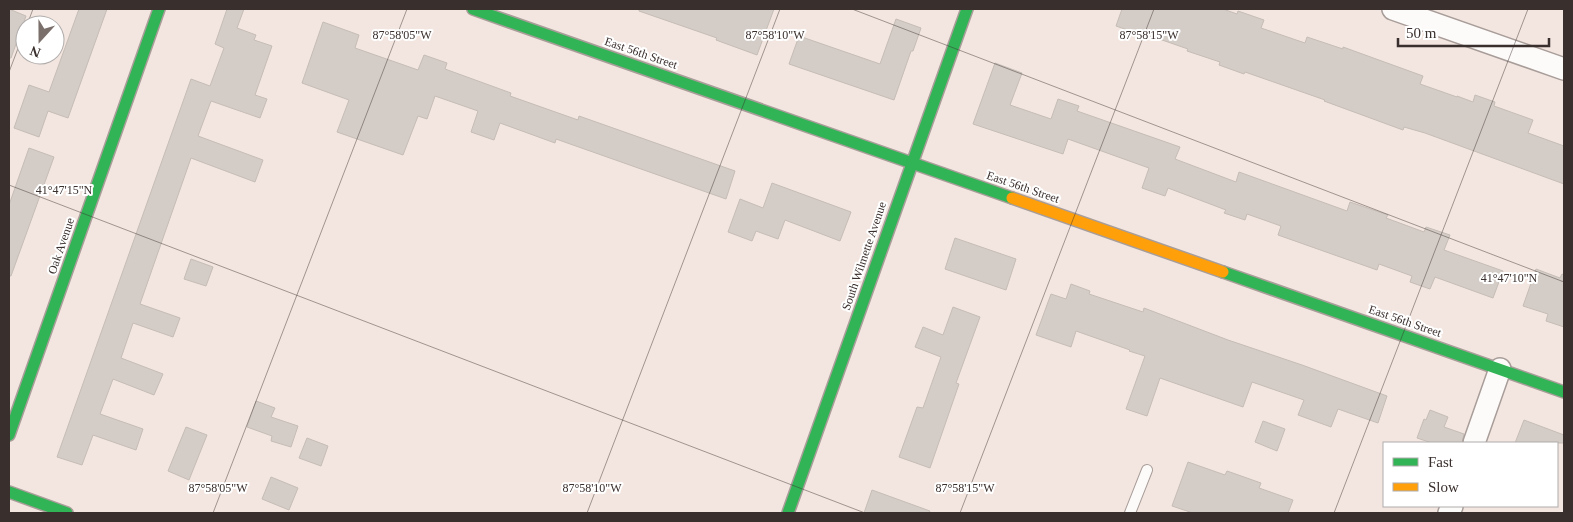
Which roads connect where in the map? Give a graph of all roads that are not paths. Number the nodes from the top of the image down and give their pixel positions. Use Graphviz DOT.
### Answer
graph roads {
  1 [pos="159,9"];
  2 [pos="473,9"];
  3 [pos="967,9"];
  4 [pos="1392,9"];
  5 [pos="1564,69"];
  6 [pos="912,163"];
  7 [pos="1500,369"];
  8 [pos="1564,392"];
  9 [pos="9,435"];
  10 [pos="1474,442"];
  11 [pos="1147,470"];
  12 [pos="9,492"];
  13 [pos="36,508"];
  14 [pos="67,513"];
  15 [pos="788,513"];
  16 [pos="1130,513"];
  1 -- 9 [label="street, Oak Avenue"];
  2 -- 6 [label="street, East 56th Street"];
  3 -- 6 [label="street, South Wilmette Avenue"];
  4 -- 5 [label="street"];
  6 -- 7 [label="street, East 56th Street"];
  6 -- 15 [label="street, South Wilmette Avenue"];
  7 -- 8 [label="street, East 56th Street"];
  7 -- 10 [label="street"];
  11 -- 16 [label="lane"];
  12 -- 13 [label="street"];
  13 -- 14 [label="street"];
}
